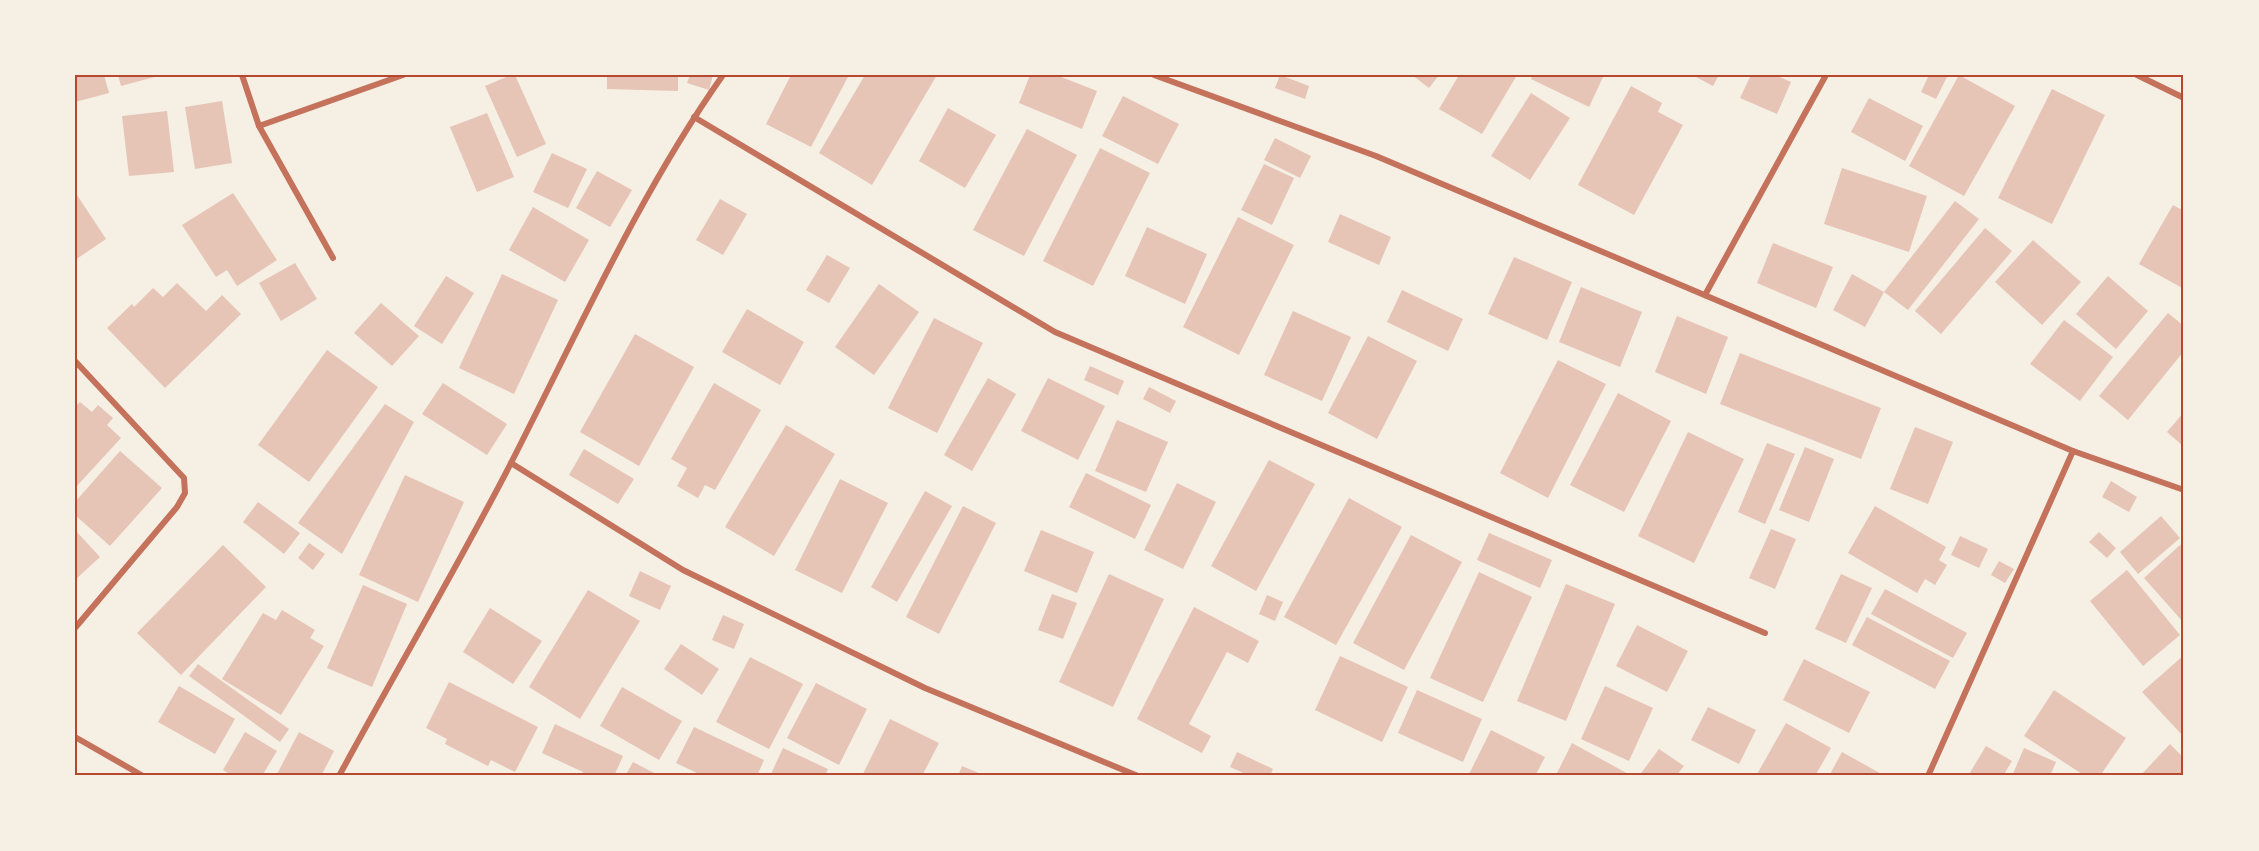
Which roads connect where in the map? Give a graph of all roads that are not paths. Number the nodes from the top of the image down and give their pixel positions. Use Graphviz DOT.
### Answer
graph roads {
  1 [pos="242,75"];
  2 [pos="403,75"];
  3 [pos="723,75"];
  4 [pos="1154,75"];
  5 [pos="1826,75"];
  6 [pos="2137,75"];
  7 [pos="2184,98"];
  8 [pos="694,117"];
  9 [pos="259,126"];
  10 [pos="333,258"];
  11 [pos="1705,294"];
  12 [pos="75,362"];
  13 [pos="2073,451"];
  14 [pos="511,463"];
  15 [pos="2184,490"];
  16 [pos="75,628"];
  17 [pos="1765,633"];
  18 [pos="75,737"];
  19 [pos="143,776"];
  20 [pos="339,776"];
  21 [pos="1138,776"];
  22 [pos="1928,776"];
  1 -- 9 [label="street"];
  2 -- 9 [label="street"];
  3 -- 8 [label="street"];
  4 -- 11 [label="street"];
  5 -- 11 [label="street"];
  6 -- 7 [label="street"];
  8 -- 14 [label="street"];
  8 -- 17 [label="street"];
  9 -- 10 [label="street"];
  11 -- 13 [label="street"];
  12 -- 16 [label="street"];
  13 -- 15 [label="street"];
  13 -- 22 [label="street"];
  14 -- 20 [label="street"];
  14 -- 21 [label="street"];
  18 -- 19 [label="street"];
}
